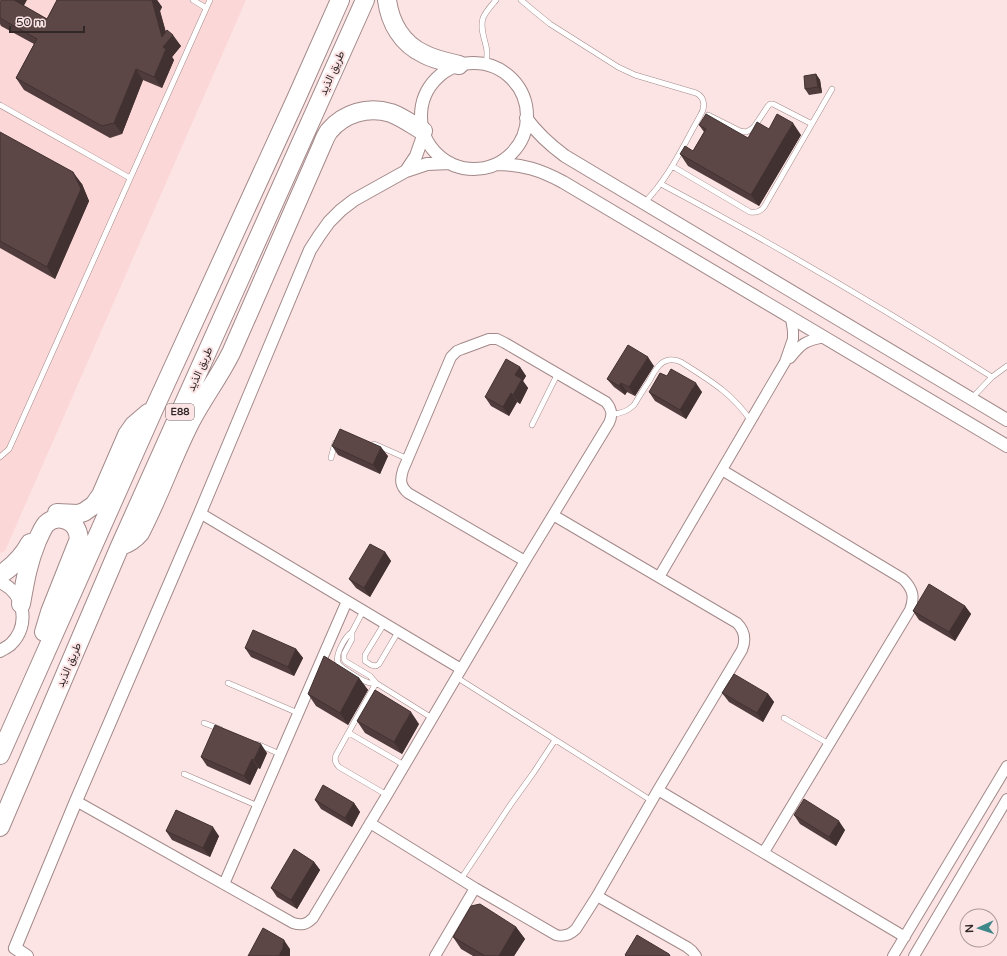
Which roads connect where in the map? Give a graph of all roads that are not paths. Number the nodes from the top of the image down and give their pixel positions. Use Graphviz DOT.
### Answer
graph roads {
  1 [pos="193,0"];
  2 [pos="210,0"];
  3 [pos="340,0"];
  4 [pos="365,0"];
  5 [pos="387,0"];
  6 [pos="496,0"];
  7 [pos="521,0"];
  8 [pos="206,8"];
  9 [pos="459,65"];
  10 [pos="486,65"];
  11 [pos="832,89"];
  12 [pos="0,105"];
  13 [pos="702,112"];
  14 [pos="526,118"];
  15 [pos="812,124"];
  16 [pos="424,132"];
  17 [pos="450,163"];
  18 [pos="497,164"];
  19 [pos="672,166"];
  20 [pos="406,171"];
  21 [pos="130,178"];
  22 [pos="661,184"];
  23 [pos="643,203"];
  24 [pos="791,318"];
  25 [pos="824,337"];
  26 [pos="786,362"];
  27 [pos="1007,366"];
  28 [pos="558,373"];
  29 [pos="992,377"];
  30 [pos="971,399"];
  31 [pos="154,409"];
  32 [pos="612,414"];
  33 [pos="1007,420"];
  34 [pos="751,421"];
  35 [pos="532,424"];
  36 [pos="337,438"];
  37 [pos="371,443"];
  38 [pos="1007,446"];
  39 [pos="0,457"];
  40 [pos="330,458"];
  41 [pos="408,459"];
  42 [pos="722,470"];
  43 [pos="200,513"];
  44 [pos="553,515"];
  45 [pos="120,546"];
  46 [pos="525,561"];
  47 [pos="0,575"];
  48 [pos="659,577"];
  49 [pos="0,582"];
  50 [pos="347,601"];
  51 [pos="21,604"];
  52 [pos="363,611"];
  53 [pos="384,624"];
  54 [pos="398,632"];
  55 [pos="0,651"];
  56 [pos="41,662"];
  57 [pos="459,673"];
  58 [pos="228,683"];
  59 [pos="376,683"];
  60 [pos="298,713"];
  61 [pos="432,718"];
  62 [pos="784,718"];
  63 [pos="204,723"];
  64 [pos="225,731"];
  65 [pos="349,733"];
  66 [pos="555,740"];
  67 [pos="253,743"];
  68 [pos="829,744"];
  69 [pos="0,754"];
  70 [pos="280,754"];
  71 [pos="404,765"];
  72 [pos="1007,766"];
  73 [pos="184,774"];
  74 [pos="658,790"];
  75 [pos="387,795"];
  76 [pos="1007,799"];
  77 [pos="76,801"];
  78 [pos="652,801"];
  79 [pos="258,806"];
  80 [pos="370,823"];
  81 [pos="0,827"];
  82 [pos="764,852"];
  83 [pos="461,880"];
  84 [pos="224,884"];
  85 [pos="475,888"];
  86 [pos="597,896"];
  87 [pos="905,937"];
  88 [pos="28,956"];
  89 [pos="435,956"];
  90 [pos="696,956"];
  91 [pos="893,956"];
  92 [pos="914,956"];
  1 -- 8 [label="lane"];
  2 -- 8 [label="lane"];
  3 -- 31 [label="highway, طريق الذيد / E88"];
  4 -- 45 [label="highway, طريق الذيد / E88"];
  5 -- 9 [label="highway"];
  6 -- 10 [label="lane"];
  7 -- 13 [label="lane"];
  8 -- 21 [label="lane"];
  9 -- 10 [label="street"];
  9 -- 16 [label="street"];
  10 -- 14 [label="street"];
  11 -- 15 [label="lane"];
  12 -- 21 [label="lane"];
  13 -- 15 [label="lane"];
  13 -- 19 [label="lane"];
  14 -- 18 [label="street"];
  14 -- 23 [label="street"];
  15 -- 19 [label="lane"];
  16 -- 17 [label="street"];
  16 -- 20 [label="street"];
  16 -- 45 [label="highway"];
  17 -- 18 [label="street"];
  17 -- 20 [label="street"];
  18 -- 24 [label="street"];
  19 -- 22 [label="lane"];
  20 -- 43 [label="street"];
  21 -- 39 [label="lane"];
  22 -- 23 [label="lane"];
  22 -- 29 [label="lane"];
  23 -- 30 [label="street"];
  24 -- 25 [label="street"];
  24 -- 26 [label="street"];
  25 -- 26 [label="street"];
  25 -- 38 [label="street"];
  26 -- 34 [label="street"];
  27 -- 29 [label="lane"];
  28 -- 32 [label="street"];
  28 -- 35 [label="lane"];
  28 -- 41 [label="street"];
  29 -- 30 [label="lane"];
  30 -- 33 [label="street"];
  31 -- 47 [label="highway"];
  31 -- 56 [label="highway, طريق الذيد / E88"];
  32 -- 34 [label="lane"];
  32 -- 44 [label="street"];
  34 -- 42 [label="street"];
  36 -- 40 [label="lane"];
  37 -- 41 [label="lane"];
  41 -- 46 [label="street"];
  42 -- 48 [label="street"];
  42 -- 68 [label="street"];
  43 -- 50 [label="street"];
  43 -- 77 [label="street"];
  44 -- 46 [label="street"];
  44 -- 48 [label="street"];
  45 -- 81 [label="highway, طريق الذيد / E88"];
  46 -- 57 [label="street"];
  48 -- 74 [label="street"];
  49 -- 51 [label="street"];
  50 -- 52 [label="street"];
  50 -- 60 [label="street"];
  51 -- 55 [label="street"];
  51 -- 56 [label="highway"];
  52 -- 53 [label="street"];
  52 -- 59 [label="lane"];
  53 -- 54 [label="street"];
  53 -- 54 [label="lane"];
  54 -- 57 [label="street"];
  56 -- 69 [label="highway, طريق الذيد / E88"];
  57 -- 61 [label="street"];
  57 -- 66 [label="lane"];
  58 -- 60 [label="lane"];
  59 -- 61 [label="lane"];
  59 -- 65 [label="lane"];
  60 -- 70 [label="street"];
  61 -- 71 [label="street"];
  62 -- 68 [label="lane"];
  63 -- 64 [label="lane"];
  65 -- 71 [label="lane"];
  65 -- 75 [label="lane"];
  66 -- 78 [label="lane"];
  66 -- 83 [label="lane"];
  67 -- 70 [label="lane"];
  68 -- 82 [label="street"];
  70 -- 79 [label="street"];
  71 -- 75 [label="street"];
  72 -- 87 [label="street"];
  73 -- 79 [label="lane"];
  74 -- 78 [label="street"];
  74 -- 82 [label="street"];
  75 -- 80 [label="street"];
  76 -- 92 [label="street"];
  77 -- 84 [label="street"];
  77 -- 88 [label="street"];
  78 -- 86 [label="street"];
  79 -- 84 [label="street"];
  80 -- 83 [label="street"];
  80 -- 84 [label="street"];
  82 -- 87 [label="street"];
  83 -- 85 [label="street"];
  85 -- 86 [label="street"];
  85 -- 89 [label="street"];
  86 -- 90 [label="street"];
  87 -- 91 [label="street"];
}
